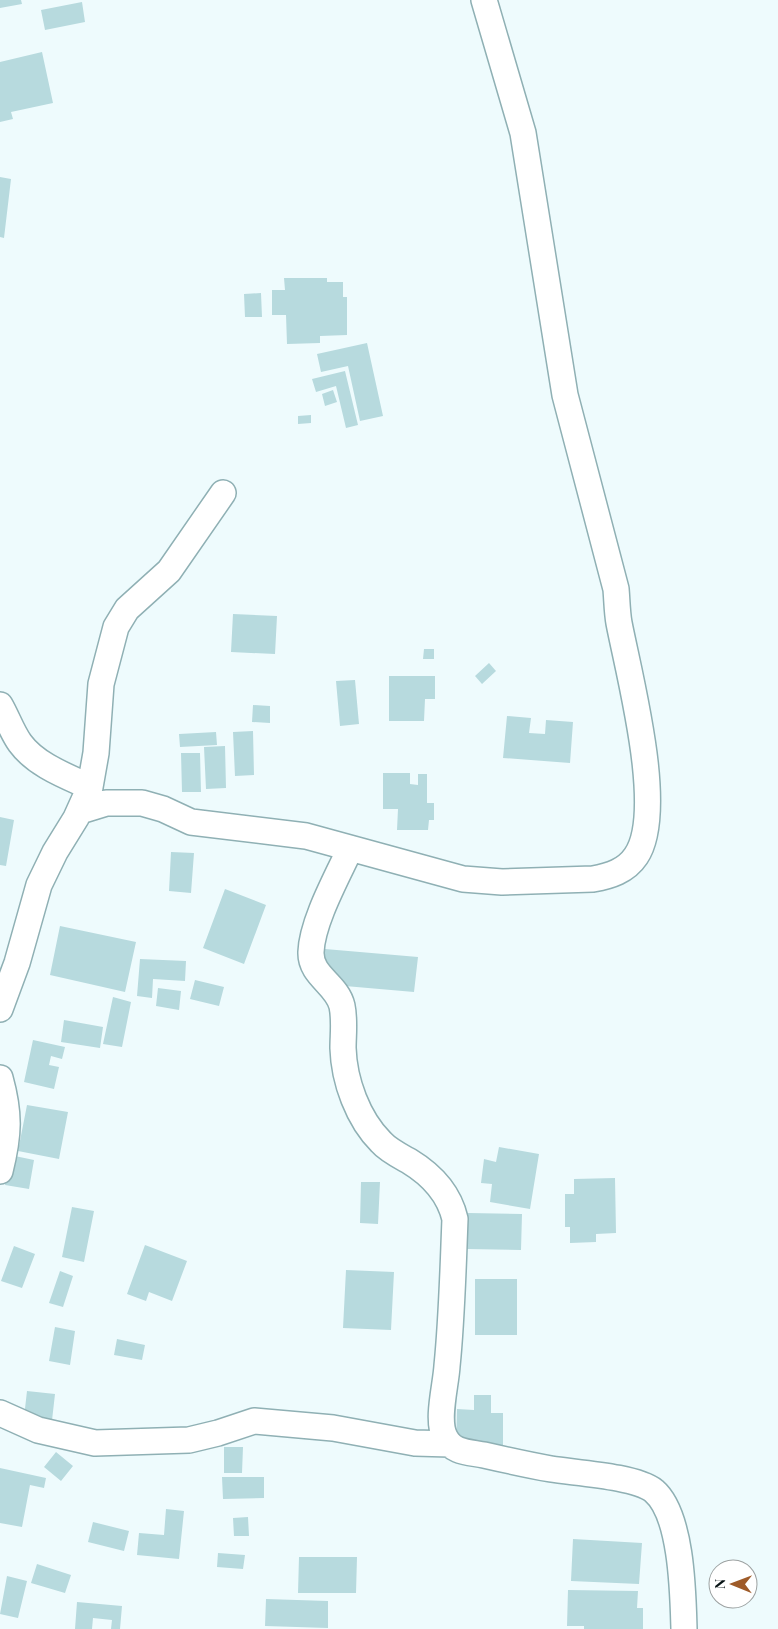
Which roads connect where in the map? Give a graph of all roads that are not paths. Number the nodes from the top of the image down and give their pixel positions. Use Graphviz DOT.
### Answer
graph roads {
  1 [pos="484,0"];
  2 [pos="223,493"];
  3 [pos="0,704"];
  4 [pos="90,787"];
  5 [pos="80,812"];
  6 [pos="350,849"];
  7 [pos="0,1009"];
  8 [pos="0,1078"];
  9 [pos="4,1122"];
  10 [pos="0,1171"];
  11 [pos="0,1413"];
  12 [pos="450,1444"];
  13 [pos="684,1629"];
  1 -- 6 [label="street"];
  2 -- 4 [label="street"];
  3 -- 4 [label="street"];
  4 -- 5 [label="street"];
  5 -- 6 [label="street"];
  5 -- 7 [label="street"];
  6 -- 12 [label="street"];
  8 -- 9 [label="street"];
  9 -- 10 [label="street"];
  11 -- 12 [label="street"];
  12 -- 13 [label="street"];
}
